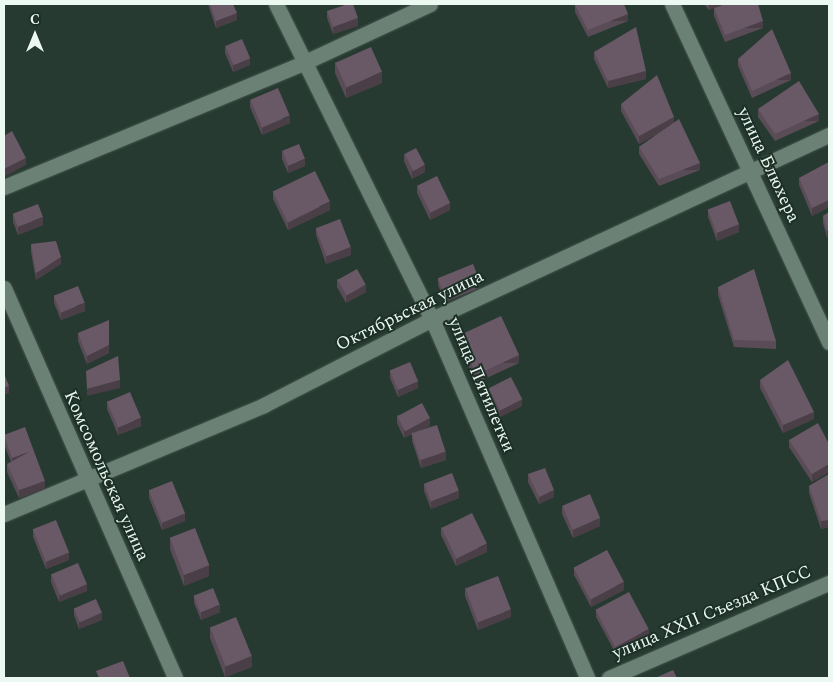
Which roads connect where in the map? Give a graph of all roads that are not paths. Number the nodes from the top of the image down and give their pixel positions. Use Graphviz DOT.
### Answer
graph roads {
  1 [pos="276,4"];
  2 [pos="430,4"];
  3 [pos="672,4"];
  4 [pos="303,63"];
  5 [pos="829,135"];
  6 [pos="751,170"];
  7 [pos="4,187"];
  8 [pos="4,288"];
  9 [pos="432,319"];
  10 [pos="829,342"];
  11 [pos="87,480"];
  12 [pos="4,514"];
  13 [pos="829,583"];
  14 [pos="175,678"];
  15 [pos="587,678"];
  16 [pos="609,678"];
  1 -- 4 [label="street, улица Пятилетки"];
  2 -- 4 [label="street"];
  3 -- 6 [label="street, улица Блюхера"];
  4 -- 7 [label="street"];
  4 -- 9 [label="street, улица Пятилетки"];
  5 -- 6 [label="street, Октябрьская улица"];
  6 -- 9 [label="street, Октябрьская улица"];
  6 -- 10 [label="street, улица Блюхера"];
  8 -- 11 [label="street, Комсомольская улица"];
  9 -- 11 [label="street, Октябрьская улица"];
  9 -- 15 [label="street, улица Пятилетки"];
  11 -- 12 [label="street, Октябрьская улица"];
  11 -- 14 [label="street, Комсомольская улица"];
  13 -- 16 [label="street, улица XXII Съезда КПСС"];
}
